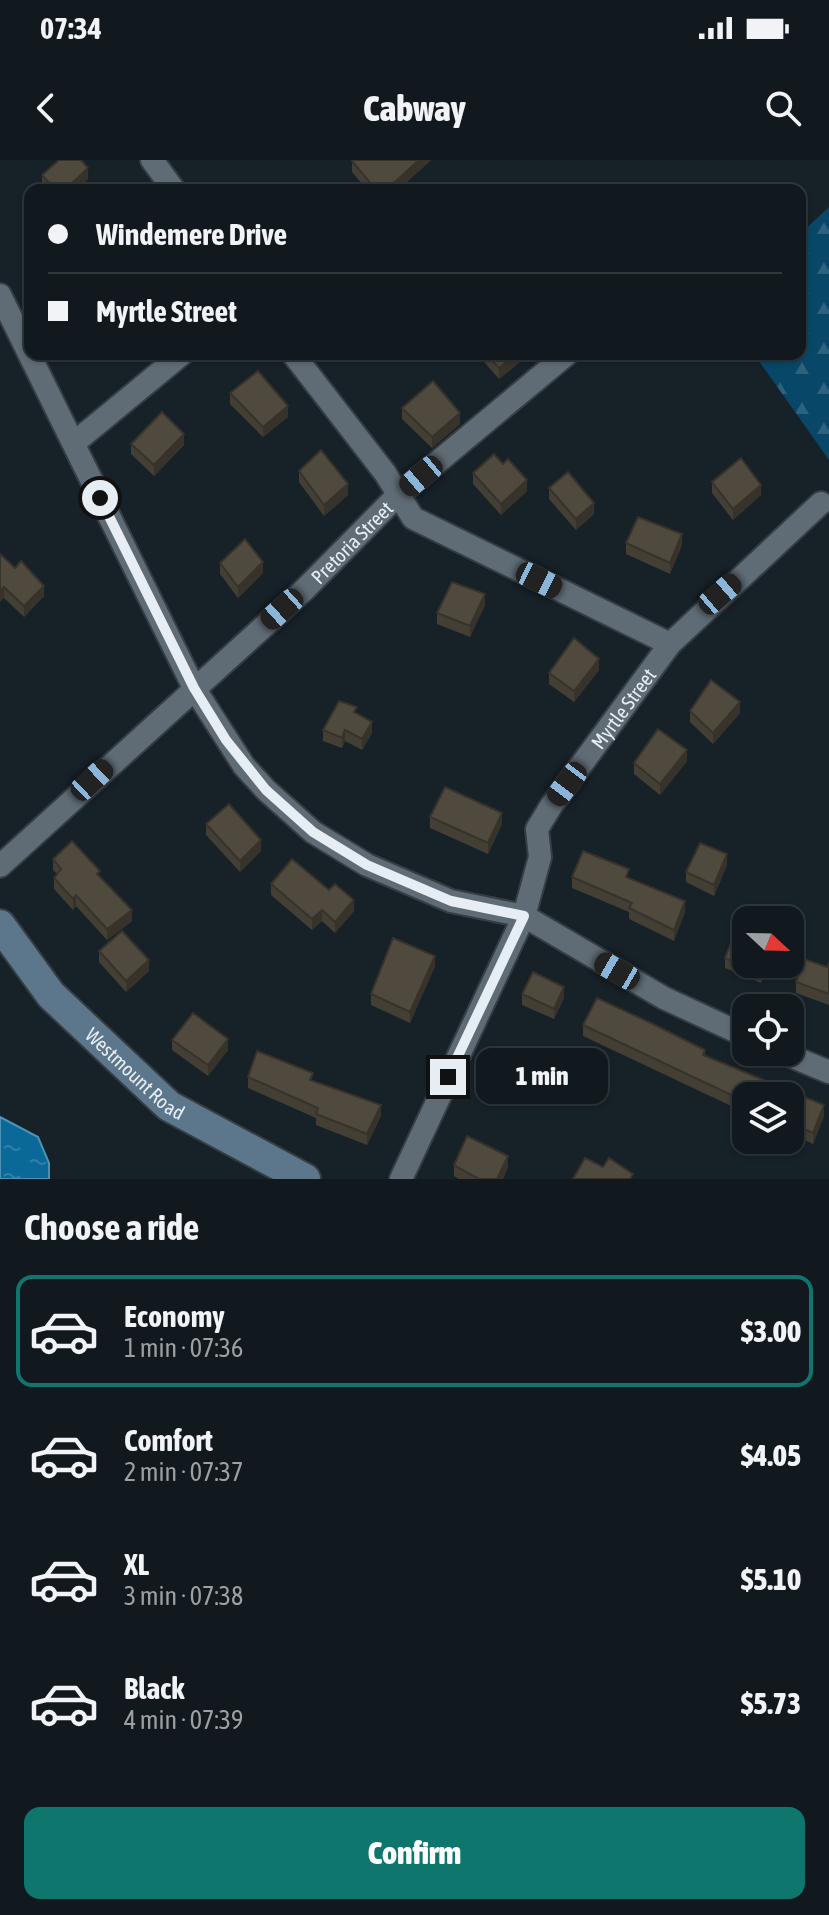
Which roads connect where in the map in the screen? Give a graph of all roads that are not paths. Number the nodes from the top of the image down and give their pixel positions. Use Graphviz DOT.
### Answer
graph roads {
  1 [pos="152,160"];
  2 [pos="170,184"];
  3 [pos="0,295"];
  4 [pos="24,343"];
  5 [pos="32,360"];
  6 [pos="175,360"];
  7 [pos="298,360"];
  8 [pos="560,360"];
  9 [pos="74,443"];
  10 [pos="397,496"];
  11 [pos="821,503"];
  12 [pos="670,644"];
  13 [pos="194,688"];
  14 [pos="0,866"];
  15 [pos="524,916"];
  16 [pos="0,925"];
  17 [pos="732,1030"];
  18 [pos="804,1062"];
  19 [pos="829,1072"];
  20 [pos="305,1179"];
  21 [pos="401,1179"];
  1 -- 2 [label="street"];
  3 -- 4 [label="street"];
  5 -- 9 [label="street"];
  6 -- 9 [label="street"];
  7 -- 10 [label="street"];
  8 -- 10 [label="street, Pretoria Street"];
  9 -- 13 [label="street"];
  10 -- 12 [label="street"];
  10 -- 13 [label="street, Pretoria Street"];
  11 -- 12 [label="street, Myrtle Street"];
  12 -- 15 [label="street, Myrtle Street"];
  13 -- 14 [label="street, Pretoria Street"];
  13 -- 15 [label="street"];
  15 -- 17 [label="street"];
  15 -- 21 [label="street, Myrtle Street"];
  16 -- 20 [label="main road, Westmount Road"];
  18 -- 19 [label="street"];
}
